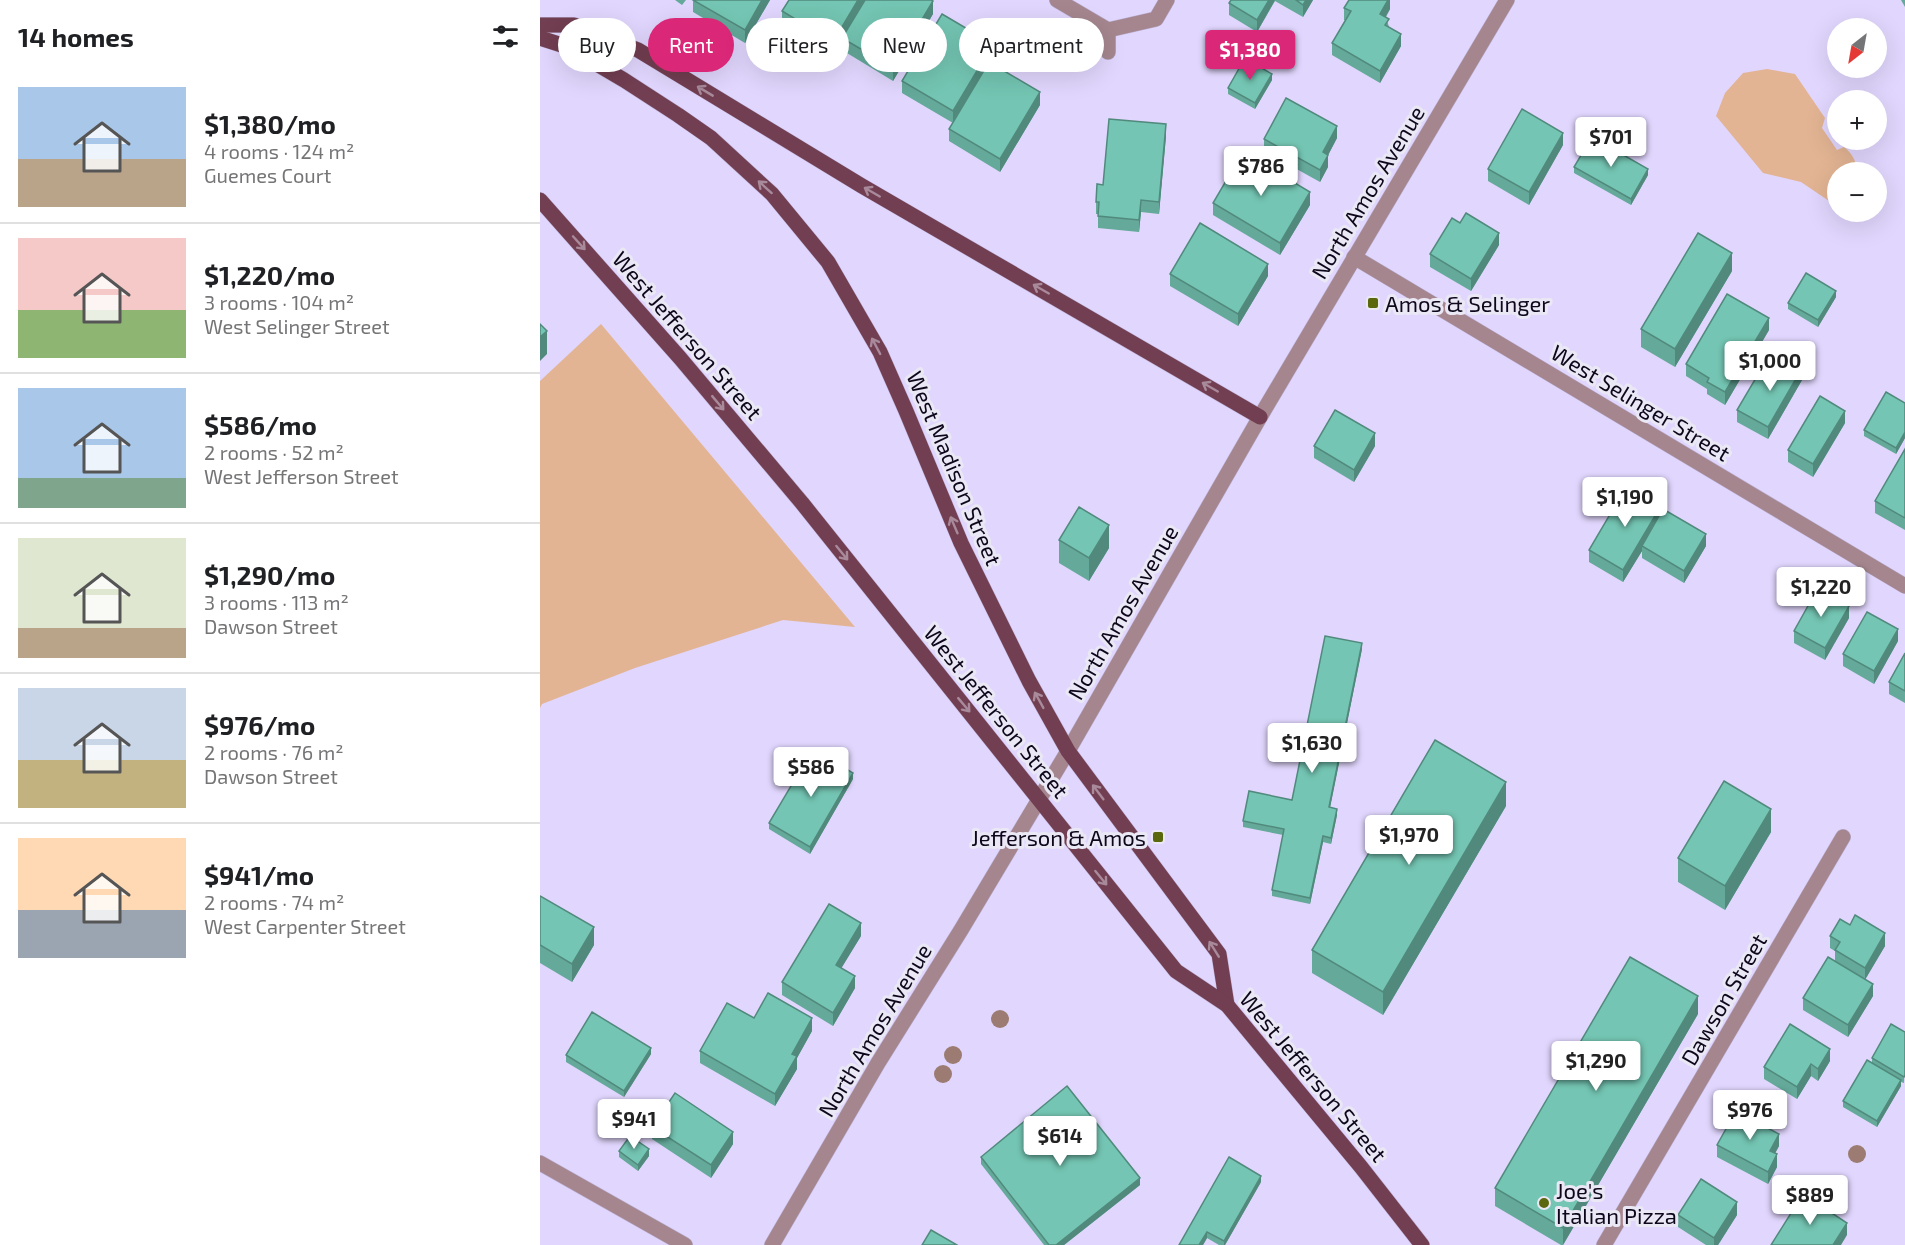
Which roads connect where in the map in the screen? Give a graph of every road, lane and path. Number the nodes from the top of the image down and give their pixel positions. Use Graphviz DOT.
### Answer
graph roads {
  1 [pos="1057,0"];
  2 [pos="1167,0"];
  3 [pos="1506,1"];
  4 [pos="540,25"];
  5 [pos="1108,30"];
  6 [pos="540,38"];
  7 [pos="1108,52"];
  8 [pos="540,200"];
  9 [pos="1354,257"];
  10 [pos="1260,417"];
  11 [pos="1905,586"];
  12 [pos="1068,751"];
  13 [pos="1039,799"];
  14 [pos="1843,837"];
  15 [pos="1227,1005"];
  16 [pos="540,1163"];
  17 [pos="685,1245"];
  18 [pos="772,1245"];
  19 [pos="1422,1245"];
  20 [pos="1604,1245"];
  1 -- 5 [label="street"];
  2 -- 5 [label="street"];
  3 -- 9 [label="street, North Amos Avenue"];
  10 -- 4 [label="main road, one-way"];
  5 -- 7 [label="street"];
  12 -- 6 [label="main road, West Madison Street, one-way"];
  8 -- 13 [label="main road, West Jefferson Street, one-way"];
  9 -- 10 [label="street, North Amos Avenue"];
  9 -- 11 [label="street, West Selinger Street"];
  10 -- 12 [label="street, North Amos Avenue"];
  12 -- 13 [label="street, North Amos Avenue"];
  15 -- 12 [label="main road, West Madison Street, one-way"];
  13 -- 15 [label="main road, West Jefferson Street, one-way"];
  13 -- 18 [label="street, North Amos Avenue"];
  14 -- 20 [label="street, Dawson Street"];
  15 -- 19 [label="main road, West Jefferson Street"];
  16 -- 17 [label="street"];
}
